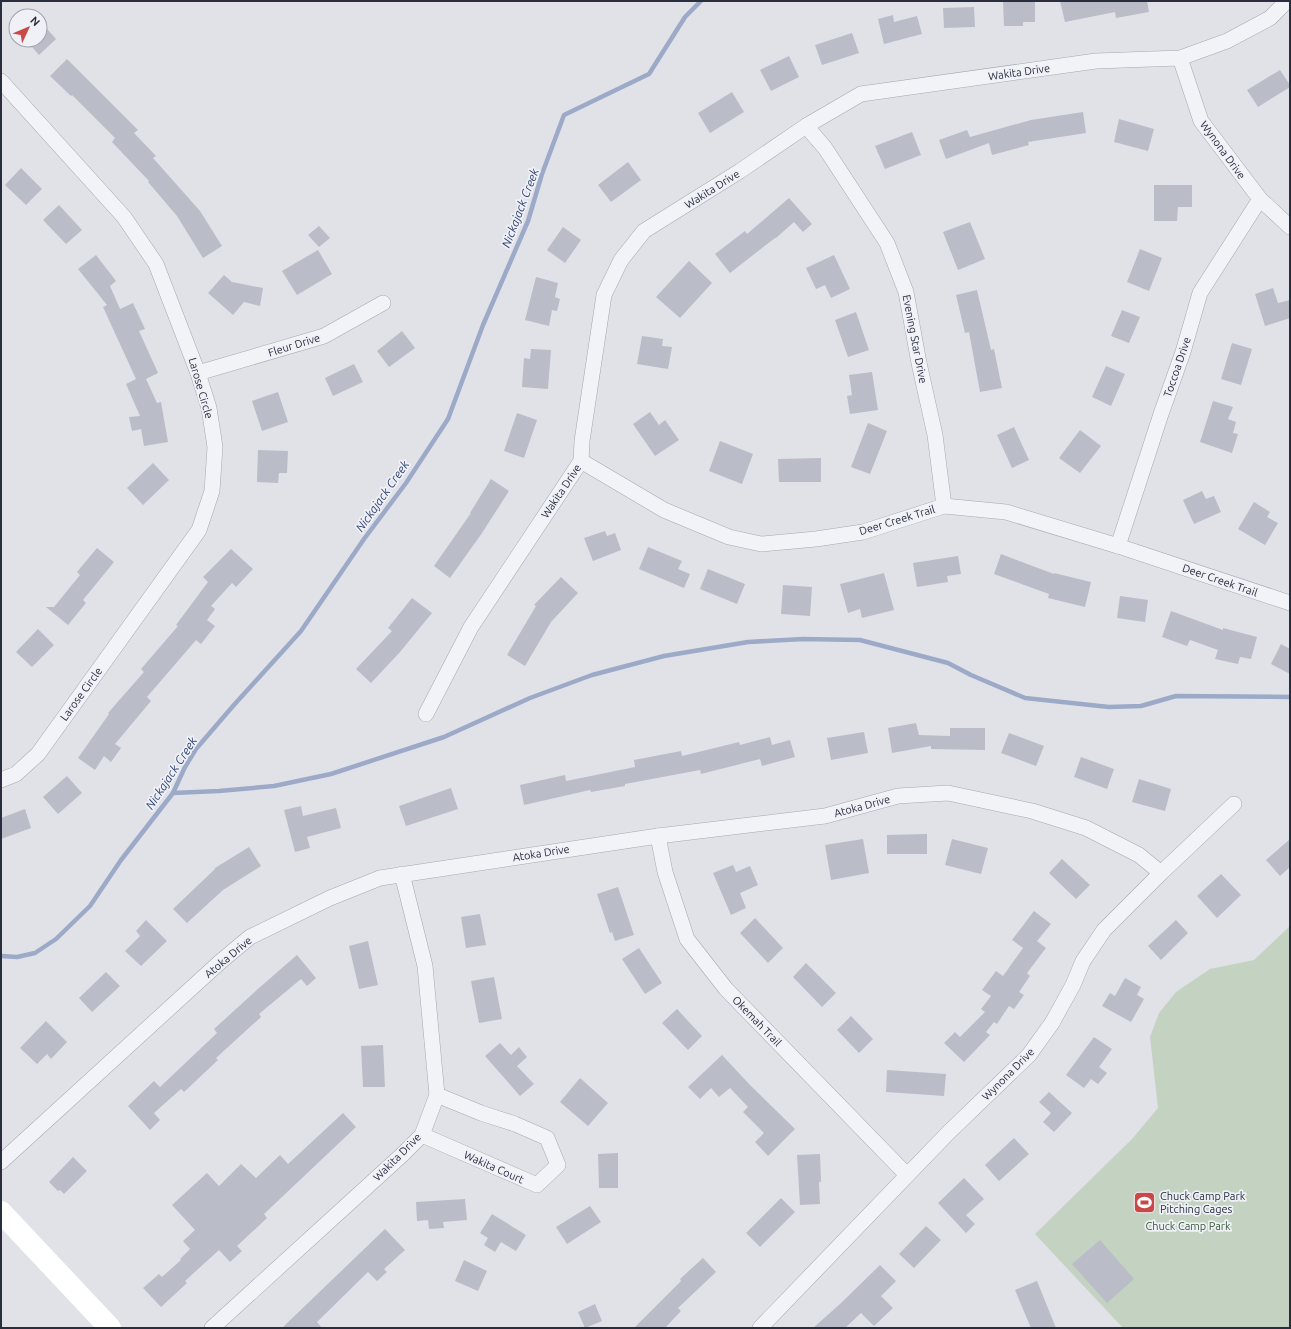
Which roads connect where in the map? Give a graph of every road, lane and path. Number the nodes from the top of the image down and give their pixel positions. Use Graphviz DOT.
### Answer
graph roads {
  1 [pos="1287,1"];
  2 [pos="1180,58"];
  3 [pos="1,81"];
  4 [pos="806,126"];
  5 [pos="1260,199"];
  6 [pos="1290,227"];
  7 [pos="383,302"];
  8 [pos="198,373"];
  9 [pos="581,461"];
  10 [pos="944,506"];
  11 [pos="1118,546"];
  12 [pos="1290,603"];
  13 [pos="426,714"];
  14 [pos="1,780"];
  15 [pos="1234,804"];
  16 [pos="658,836"];
  17 [pos="1161,873"];
  18 [pos="402,874"];
  19 [pos="437,1095"];
  20 [pos="422,1135"];
  21 [pos="1,1162"];
  22 [pos="907,1175"];
  23 [pos="1,1212"];
  24 [pos="102,1325"];
  25 [pos="212,1328"];
  26 [pos="760,1328"];
  1 -- 2 [label="street, Wakita Drive"];
  2 -- 4 [label="street, Wakita Drive"];
  2 -- 5 [label="street, Wynona Drive"];
  3 -- 8 [label="street, Larose Circle"];
  4 -- 9 [label="street, Wakita Drive"];
  4 -- 10 [label="street, Evening Star Drive"];
  5 -- 6 [label="street, Wynona Drive"];
  5 -- 11 [label="street, Toccoa Drive"];
  7 -- 8 [label="street, Fleur Drive"];
  8 -- 14 [label="street, Larose Circle"];
  9 -- 10 [label="street, Deer Creek Trail"];
  9 -- 13 [label="street, Wakita Drive"];
  10 -- 11 [label="street, Deer Creek Trail"];
  11 -- 12 [label="street, Deer Creek Trail"];
  15 -- 17 [label="street, Wynona Drive"];
  16 -- 17 [label="street, Atoka Drive"];
  16 -- 18 [label="street, Atoka Drive"];
  16 -- 22 [label="street, Okemah Trail"];
  17 -- 22 [label="street, Wynona Drive"];
  18 -- 19 [label="street, Wakita Drive"];
  18 -- 21 [label="street, Atoka Drive"];
  19 -- 20 [label="street, Wakita Drive"];
  19 -- 20 [label="street, Wakita Court"];
  20 -- 25 [label="street, Wakita Drive"];
  22 -- 26 [label="street, Wynona Drive"];
  23 -- 24 [label="main road"];
}
